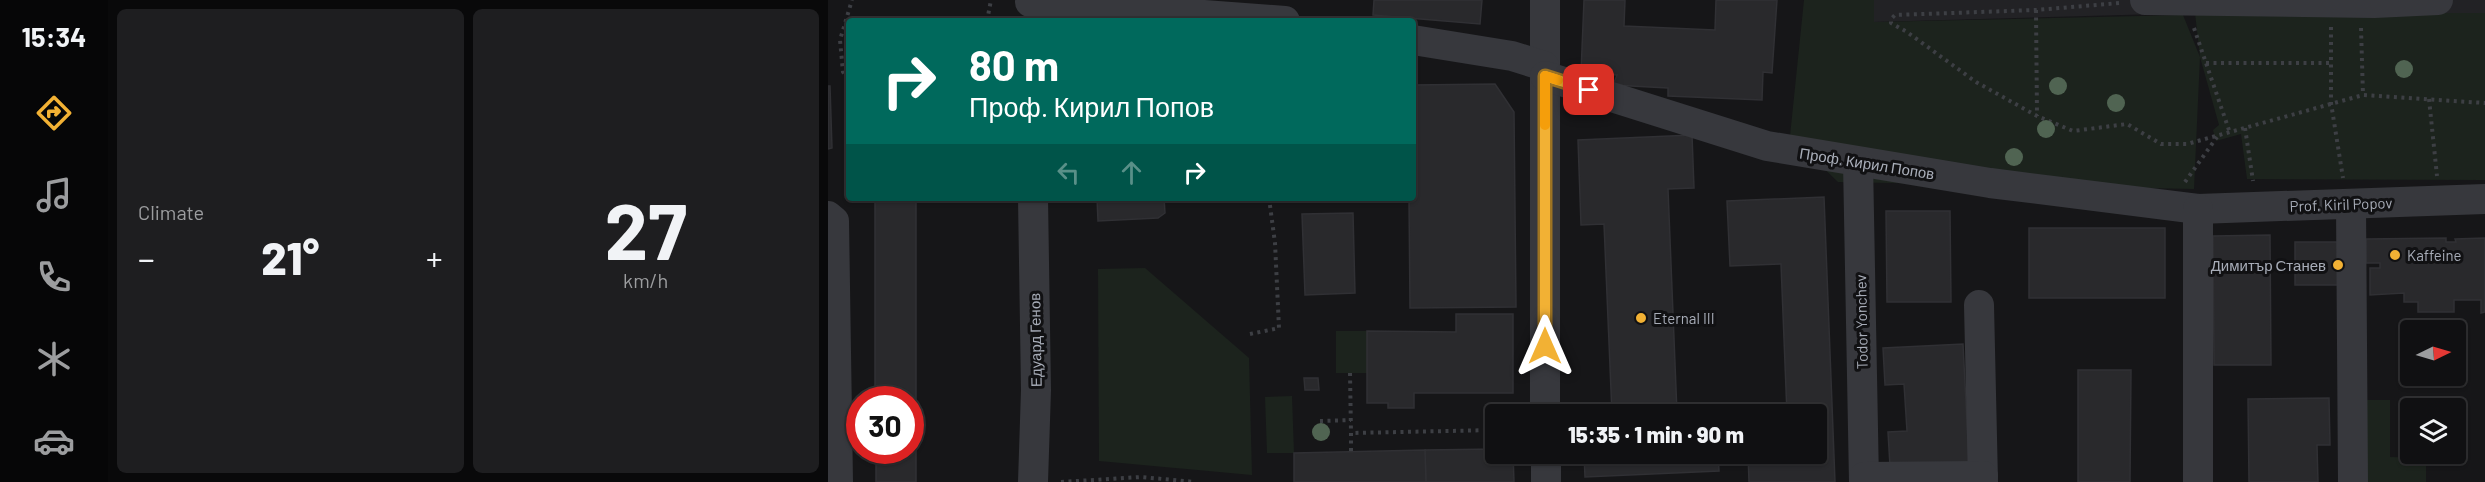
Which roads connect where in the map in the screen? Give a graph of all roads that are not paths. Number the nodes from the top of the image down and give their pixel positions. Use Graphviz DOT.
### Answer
graph roads {
  1 [pos="1545,0"];
  2 [pos="2438,0"];
  3 [pos="2145,1"];
  4 [pos="2185,1"];
  5 [pos="2359,2"];
  6 [pos="1030,8"];
  7 [pos="1226,18"];
  8 [pos="1416,40"];
  9 [pos="1545,71"];
  10 [pos="1858,162"];
  11 [pos="2485,199"];
  12 [pos="1033,201"];
  13 [pos="2351,204"];
  14 [pos="2198,209"];
  15 [pos="828,216"];
  16 [pos="1979,305"];
  17 [pos="1545,404"];
  18 [pos="1546,464"];
  19 [pos="1864,479"];
  20 [pos="1983,479"];
  21 [pos="838,482"];
  22 [pos="1033,482"];
  23 [pos="1546,482"];
  24 [pos="2198,482"];
  25 [pos="2354,482"];
  1 -- 9 [label="street"];
  2 -- 5 [label="street"];
  3 -- 4 [label="street"];
  4 -- 5 [label="street"];
  6 -- 7 [label="street"];
  8 -- 9 [label="street"];
  9 -- 10 [label="street, Проф. Кирил Попов"];
  9 -- 17 [label="street"];
  10 -- 14 [label="street, Проф. Кирил Попов"];
  10 -- 19 [label="street, Todor Yonchev"];
  11 -- 13 [label="street, Prof. Kiril Popov"];
  12 -- 22 [label="street, Едуард Генов"];
  13 -- 14 [label="street, Prof. Kiril Popov"];
  13 -- 25 [label="street"];
  14 -- 24 [label="street"];
  15 -- 21 [label="street"];
  16 -- 20 [label="street"];
  18 -- 23 [label="street"];
  19 -- 20 [label="street"];
}
